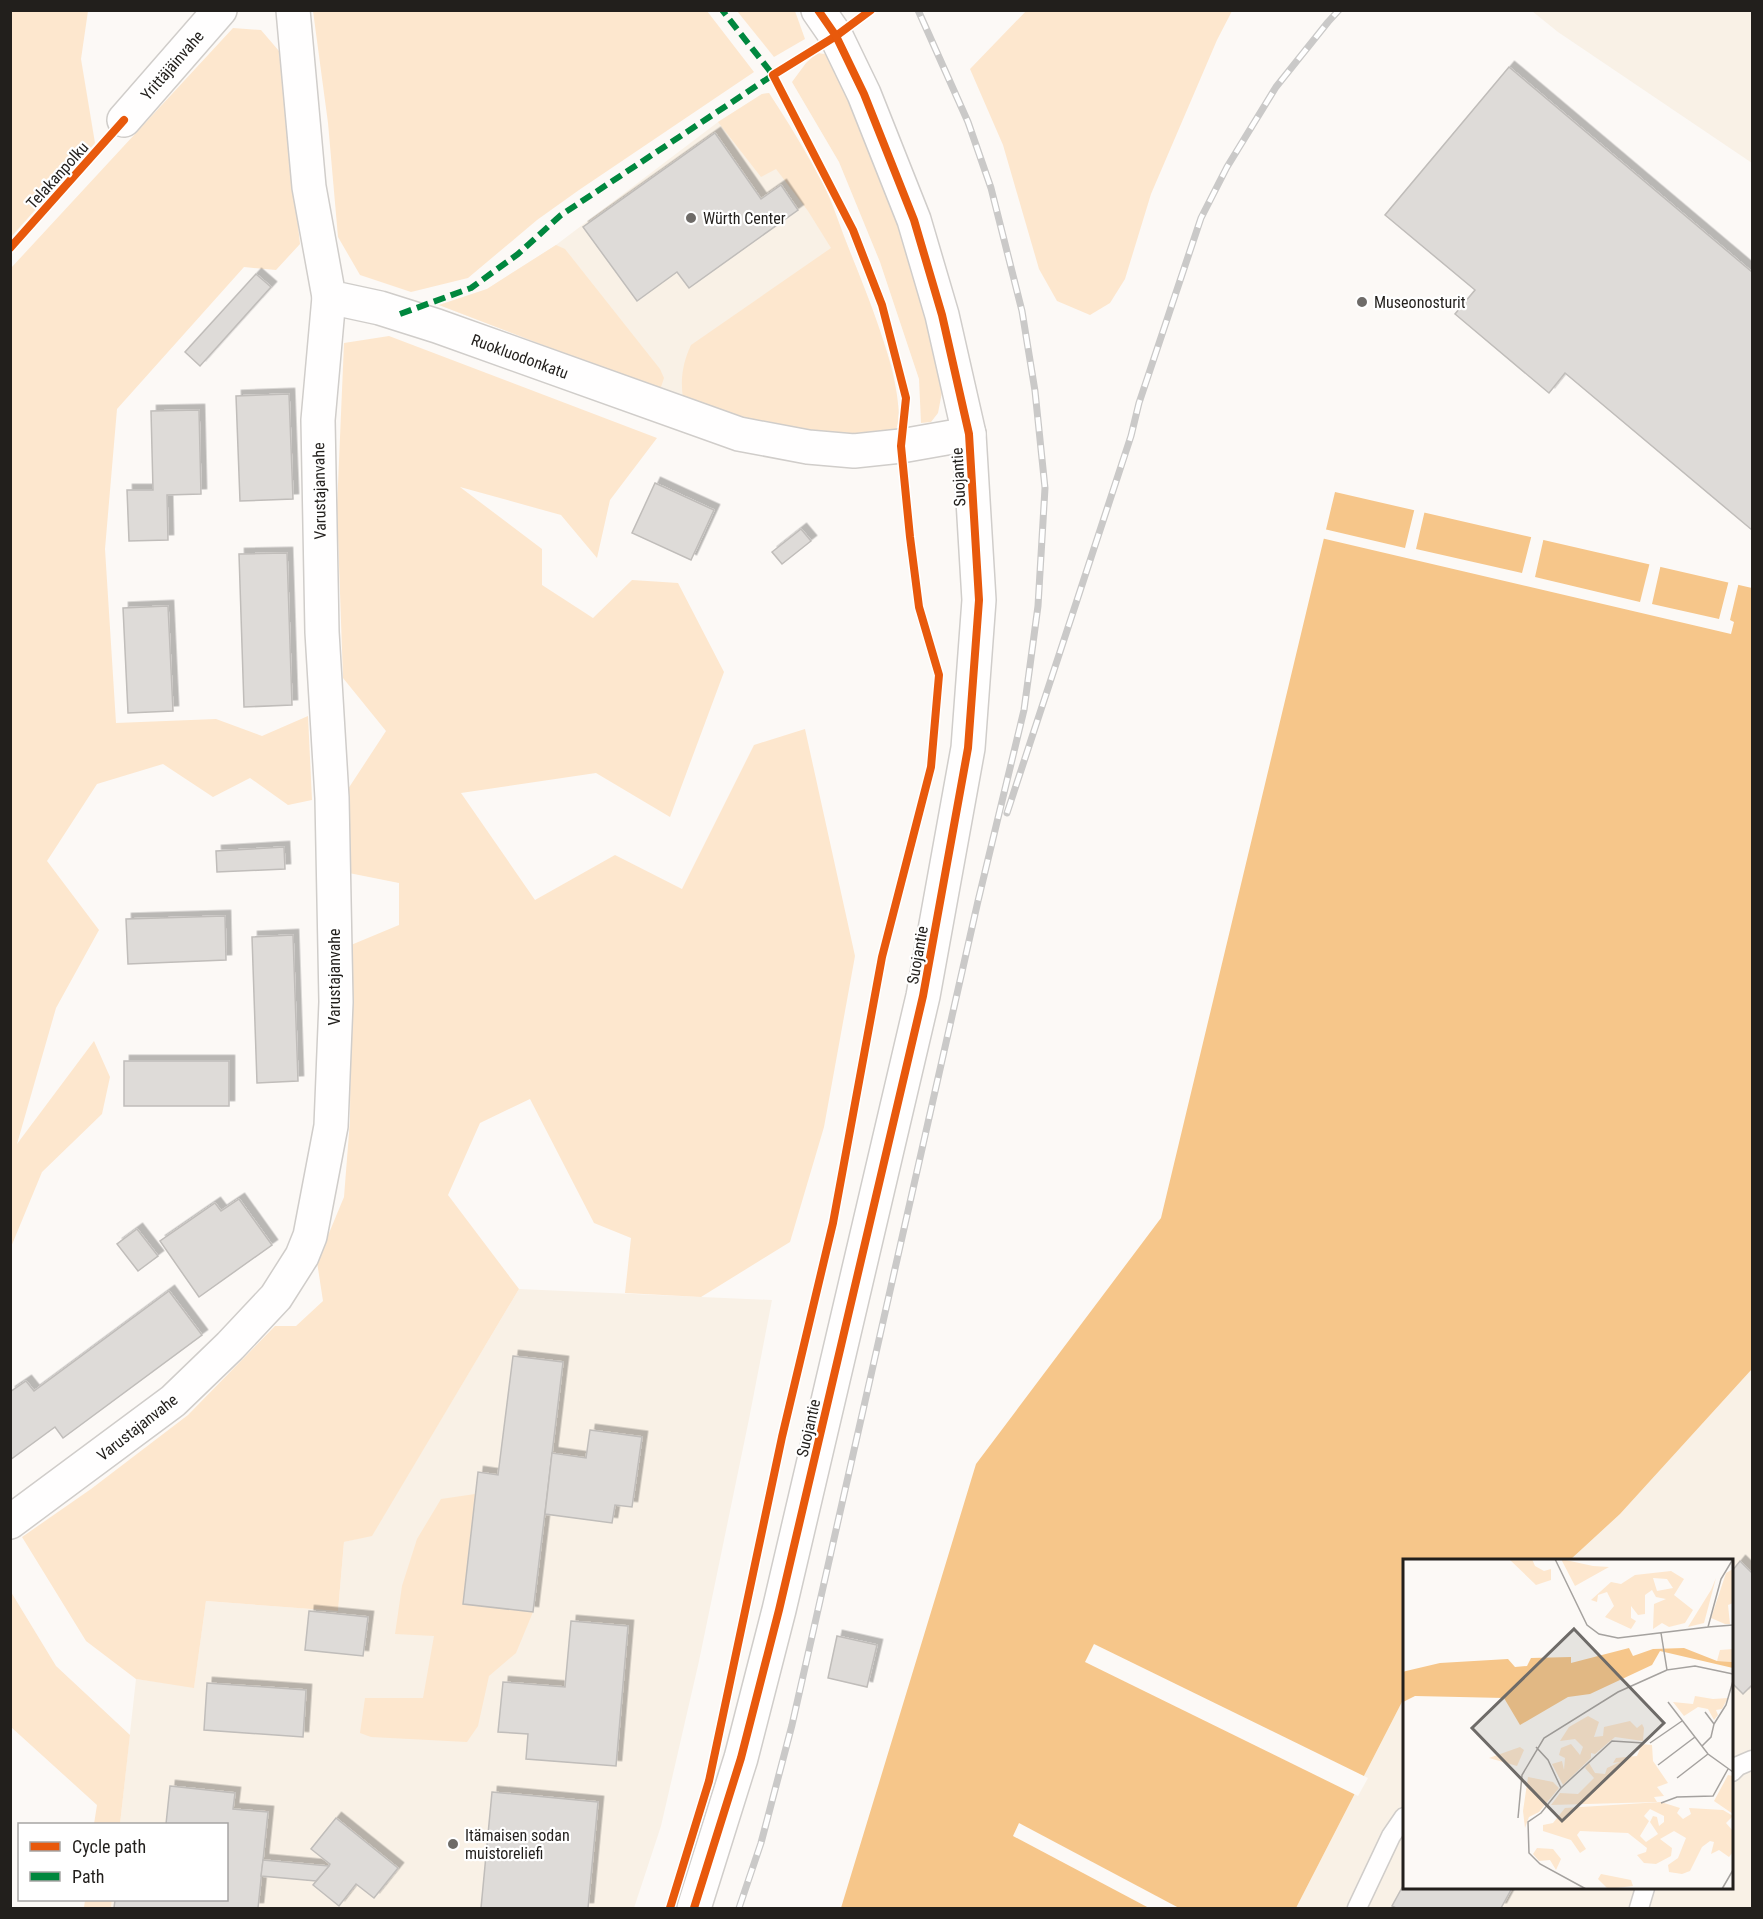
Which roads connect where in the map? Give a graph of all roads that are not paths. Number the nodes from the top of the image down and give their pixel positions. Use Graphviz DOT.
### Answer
graph roads {
  1 [pos="220,10"];
  2 [pos="818,10"];
  3 [pos="294,22"];
  4 [pos="124,120"];
  5 [pos="329,297"];
  6 [pos="969,434"];
  7 [pos="10,1522"];
  8 [pos="1752,1760"];
  9 [pos="1733,1770"];
  10 [pos="1403,1818"];
  11 [pos="1644,1889"];
  12 [pos="694,1908"];
  13 [pos="1357,1908"];
  14 [pos="1639,1908"];
  1 -- 4 [label="street, Yrittäjäinvahe"];
  2 -- 6 [label="street, Suojantie"];
  3 -- 5 [label="street"];
  5 -- 6 [label="street, Ruokluodonkatu"];
  5 -- 7 [label="street, Varustajanvahe"];
  6 -- 12 [label="street, Suojantie"];
  8 -- 9 [label="lane"];
  10 -- 13 [label="lane"];
  11 -- 14 [label="lane"];
}
